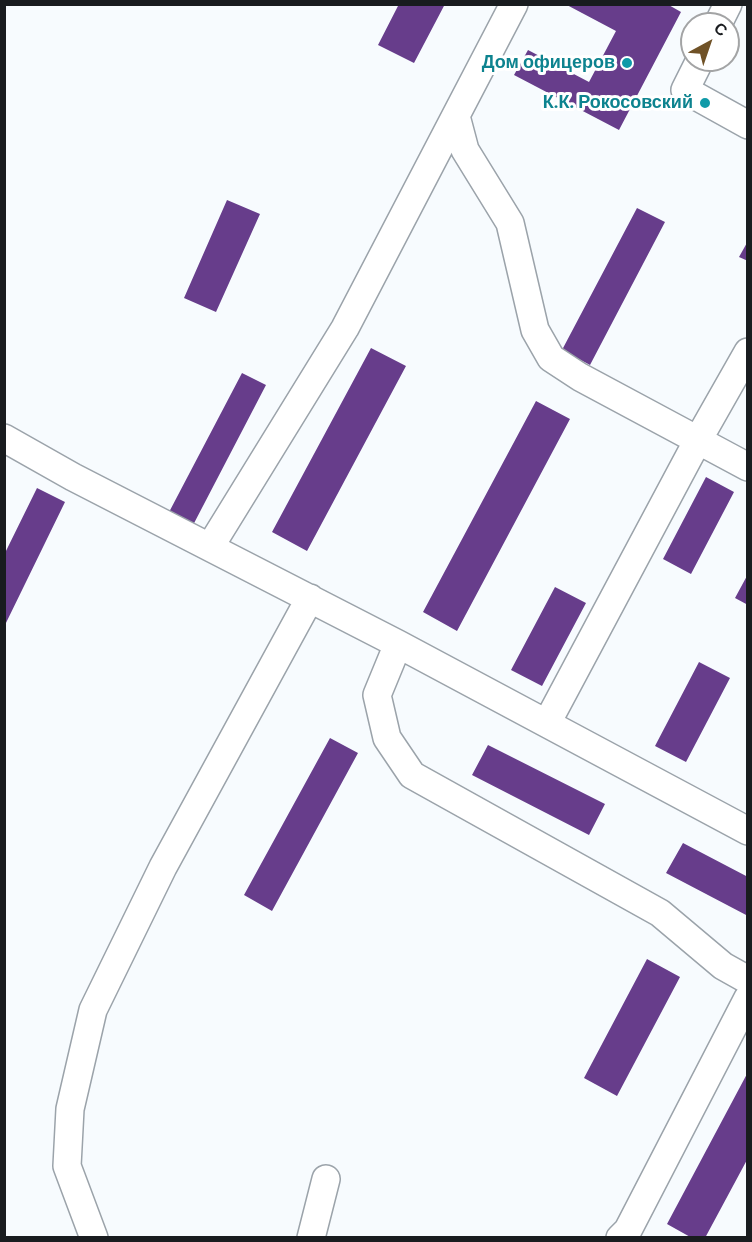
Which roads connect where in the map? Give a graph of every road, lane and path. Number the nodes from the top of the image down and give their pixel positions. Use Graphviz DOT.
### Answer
graph roads {
  1 [pos="514,4"];
  2 [pos="694,72"];
  3 [pos="456,116"];
  4 [pos="747,125"];
  5 [pos="747,352"];
  6 [pos="4,438"];
  7 [pos="698,440"];
  8 [pos="747,467"];
  9 [pos="210,547"];
  10 [pos="309,598"];
  11 [pos="398,644"];
  12 [pos="547,723"];
  13 [pos="747,831"];
  14 [pos="747,980"];
  15 [pos="747,998"];
  16 [pos="326,1179"];
  17 [pos="630,1235"];
  18 [pos="94,1238"];
  19 [pos="311,1238"];
  1 -- 3 [label="lane"];
  2 -- 4 [label="lane"];
  3 -- 7 [label="lane"];
  3 -- 9 [label="lane"];
  5 -- 7 [label="lane"];
  6 -- 9 [label="lane"];
  7 -- 8 [label="lane"];
  7 -- 12 [label="lane"];
  9 -- 10 [label="lane"];
  10 -- 11 [label="lane"];
  10 -- 18 [label="lane"];
  11 -- 12 [label="lane"];
  11 -- 14 [label="lane"];
  12 -- 13 [label="lane"];
  15 -- 17 [label="lane"];
  16 -- 19 [label="lane"];
}
